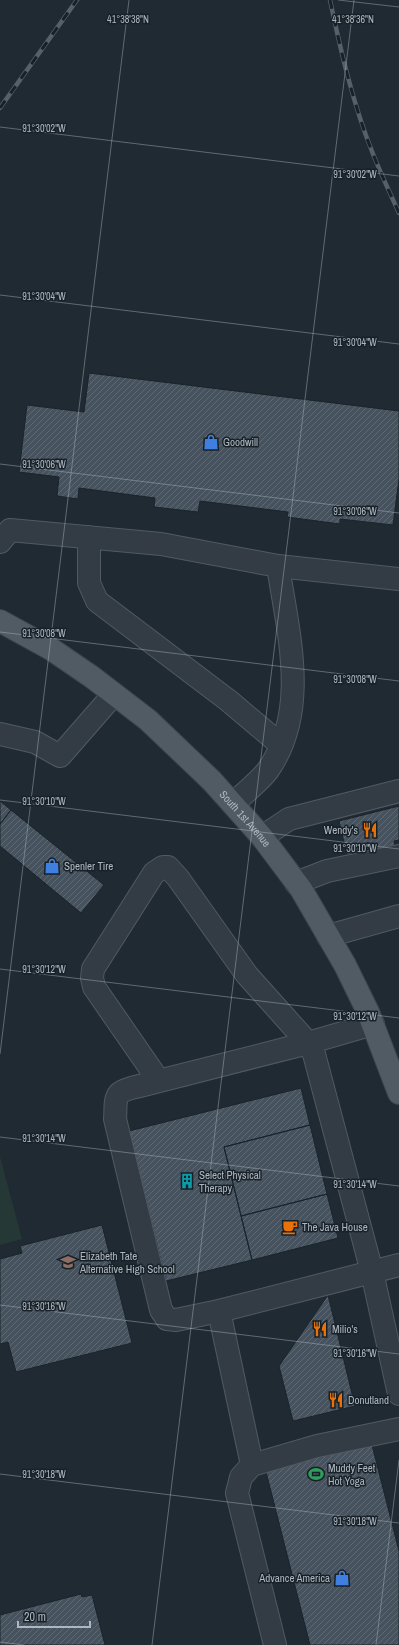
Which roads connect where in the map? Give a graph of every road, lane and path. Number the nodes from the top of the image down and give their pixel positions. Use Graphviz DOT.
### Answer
graph roads {
  1 [pos="89,537"];
  2 [pos="0,542"];
  3 [pos="278,566"];
  4 [pos="399,579"];
  5 [pos="0,621"];
  6 [pos="114,694"];
  7 [pos="0,734"];
  8 [pos="281,745"];
  9 [pos="399,791"];
  10 [pos="233,804"];
  11 [pos="262,837"];
  12 [pos="399,856"];
  13 [pos="296,883"];
  14 [pos="399,916"];
  15 [pos="328,936"];
  16 [pos="373,1024"];
  17 [pos="308,1043"];
  18 [pos="159,1081"];
  19 [pos="399,1093"];
  20 [pos="399,1265"];
  21 [pos="372,1272"];
  22 [pos="219,1311"];
  23 [pos="399,1394"];
  24 [pos="399,1429"];
  25 [pos="252,1465"];
  26 [pos="275,1645"];
  1 -- 2 [label="lane"];
  1 -- 3 [label="lane"];
  1 -- 8 [label="lane"];
  3 -- 4 [label="lane"];
  3 -- 8 [label="lane"];
  5 -- 6 [label="main road, South 1st Avenue"];
  6 -- 7 [label="lane"];
  6 -- 10 [label="main road, South 1st Avenue"];
  8 -- 10 [label="lane"];
  9 -- 11 [label="lane"];
  10 -- 11 [label="main road, South 1st Avenue"];
  11 -- 13 [label="main road, South 1st Avenue"];
  12 -- 13 [label="lane"];
  13 -- 15 [label="main road, South 1st Avenue"];
  14 -- 15 [label="lane"];
  15 -- 16 [label="main road, South 1st Avenue"];
  16 -- 17 [label="lane"];
  16 -- 19 [label="main road, South 1st Avenue"];
  17 -- 18 [label="lane"];
  17 -- 18 [label="lane"];
  17 -- 21 [label="lane"];
  18 -- 22 [label="lane"];
  20 -- 21 [label="lane"];
  21 -- 22 [label="lane"];
  21 -- 23 [label="lane"];
  22 -- 25 [label="lane"];
  24 -- 25 [label="lane"];
  25 -- 26 [label="lane"];
}
